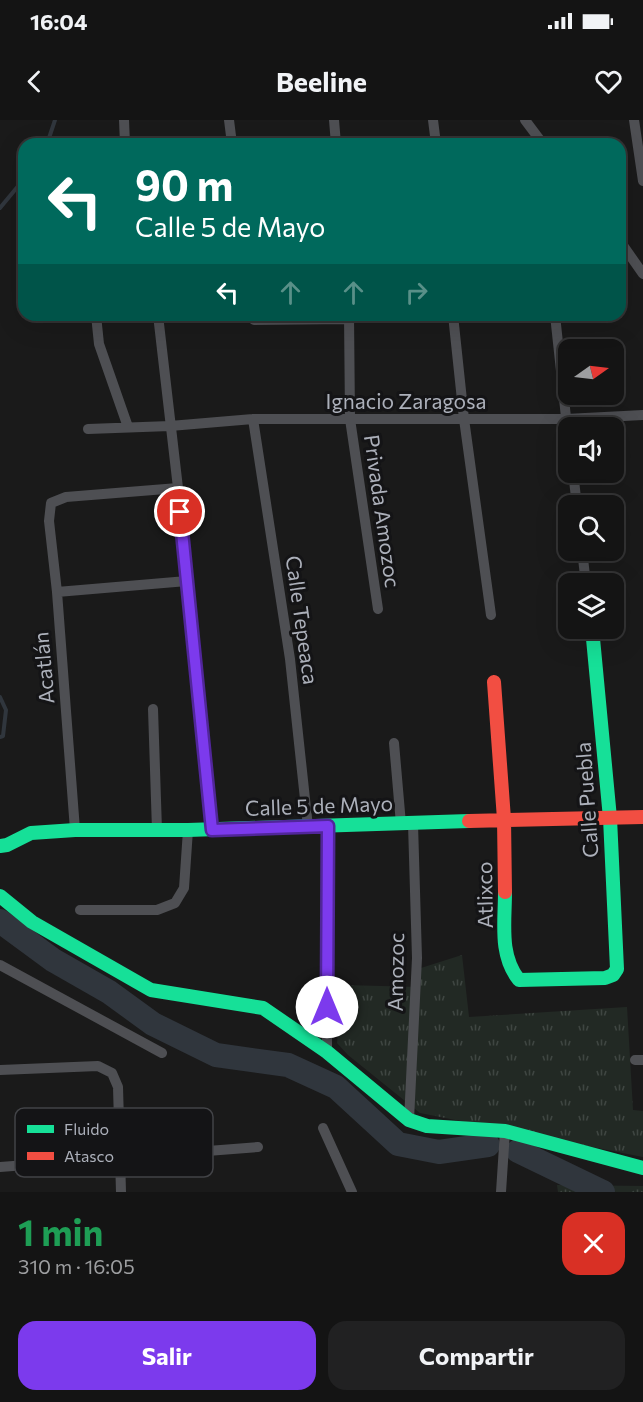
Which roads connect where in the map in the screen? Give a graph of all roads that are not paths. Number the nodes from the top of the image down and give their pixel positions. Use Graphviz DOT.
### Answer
graph roads {
  1 [pos="124,120"];
  2 [pos="229,120"];
  3 [pos="334,120"];
  4 [pos="433,120"];
  5 [pos="525,120"];
  6 [pos="634,120"];
  7 [pos="125,138"];
  8 [pos="231,138"];
  9 [pos="336,138"];
  10 [pos="435,138"];
  11 [pos="535,138"];
  12 [pos="643,181"];
  13 [pos="626,250"];
  14 [pos="643,274"];
  15 [pos="97,321"];
  16 [pos="159,321"];
  17 [pos="349,321"];
  18 [pos="454,321"];
  19 [pos="556,321"];
  20 [pos="643,415"];
  21 [pos="566,417"];
  22 [pos="604,417"];
  23 [pos="253,419"];
  24 [pos="350,419"];
  25 [pos="464,419"];
  26 [pos="558,419"];
  27 [pos="170,426"];
  28 [pos="128,427"];
  29 [pos="88,429"];
  30 [pos="178,488"];
  31 [pos="187,581"];
  32 [pos="57,592"];
  33 [pos="378,609"];
  34 [pos="490,615"];
  35 [pos="593,639"];
  36 [pos="494,682"];
  37 [pos="153,709"];
  38 [pos="394,743"];
  39 [pos="643,817"];
  40 [pos="610,818"];
  41 [pos="504,819"];
  42 [pos="407,824"];
  43 [pos="328,826"];
  44 [pos="308,827"];
  45 [pos="75,830"];
  46 [pos="157,830"];
  47 [pos="188,830"];
  48 [pos="212,830"];
  49 [pos="0,846"];
  50 [pos="0,896"];
  51 [pos="80,910"];
  52 [pos="0,965"];
  53 [pos="511,970"];
  54 [pos="327,1052"];
  55 [pos="162,1053"];
  56 [pos="0,1070"];
  57 [pos="118,1108"];
  58 [pos="409,1120"];
  59 [pos="323,1128"];
  60 [pos="505,1131"];
  61 [pos="258,1147"];
  62 [pos="213,1151"];
  63 [pos="15,1166"];
  64 [pos="0,1167"];
  65 [pos="643,1168"];
  66 [pos="120,1177"];
  67 [pos="121,1192"];
  68 [pos="352,1192"];
  69 [pos="501,1192"];
  1 -- 7 [label="street"];
  2 -- 8 [label="street"];
  3 -- 9 [label="street"];
  4 -- 10 [label="street"];
  5 -- 11 [label="street"];
  6 -- 12 [label="street"];
  13 -- 14 [label="street"];
  15 -- 28 [label="street"];
  16 -- 27 [label="street"];
  17 -- 24 [label="street, Privada Amozoc"];
  18 -- 25 [label="street"];
  19 -- 21 [label="street"];
  20 -- 22 [label="street, Ignacio Zaragosa"];
  23 -- 24 [label="street, Ignacio Zaragosa"];
  23 -- 27 [label="street, Ignacio Zaragosa"];
  23 -- 44 [label="street, Calle Tepeaca"];
  24 -- 25 [label="street, Ignacio Zaragosa"];
  24 -- 33 [label="street, Privada Amozoc"];
  25 -- 26 [label="street, Ignacio Zaragosa"];
  25 -- 34 [label="street"];
  27 -- 28 [label="street, Ignacio Zaragosa"];
  27 -- 30 [label="street"];
  28 -- 29 [label="street, Ignacio Zaragosa"];
  30 -- 31 [label="street"];
  30 -- 32 [label="street, Acatlán"];
  31 -- 32 [label="street"];
  31 -- 48 [label="street"];
  32 -- 45 [label="street, Acatlán"];
  35 -- 40 [label="street, Calle Puebla"];
  36 -- 41 [label="street, Atlixco"];
  37 -- 46 [label="street"];
  38 -- 42 [label="street, Amozoc"];
  39 -- 40 [label="street, Calle 5 de Mayo"];
  40 -- 41 [label="street, Calle 5 de Mayo"];
  40 -- 53 [label="street, Calle Puebla"];
  41 -- 42 [label="street, Calle 5 de Mayo"];
  41 -- 53 [label="street, Atlixco"];
  42 -- 43 [label="street, Calle 5 de Mayo"];
  42 -- 58 [label="street, Amozoc"];
  43 -- 44 [label="street, Calle 5 de Mayo"];
  43 -- 54 [label="street"];
  44 -- 48 [label="street, Calle 5 de Mayo"];
  45 -- 46 [label="street, Calle 5 de Mayo"];
  45 -- 49 [label="street, Calle 5 de Mayo"];
  46 -- 47 [label="street, Calle 5 de Mayo"];
  47 -- 48 [label="street, Calle 5 de Mayo"];
  47 -- 51 [label="street"];
  50 -- 54 [label="street"];
  52 -- 55 [label="street"];
  54 -- 58 [label="street"];
  56 -- 57 [label="street"];
  58 -- 60 [label="street"];
  59 -- 68 [label="street"];
  60 -- 65 [label="street"];
  60 -- 69 [label="street"];
  61 -- 62 [label="street"];
  63 -- 64 [label="street"];
  66 -- 67 [label="street"];
}
